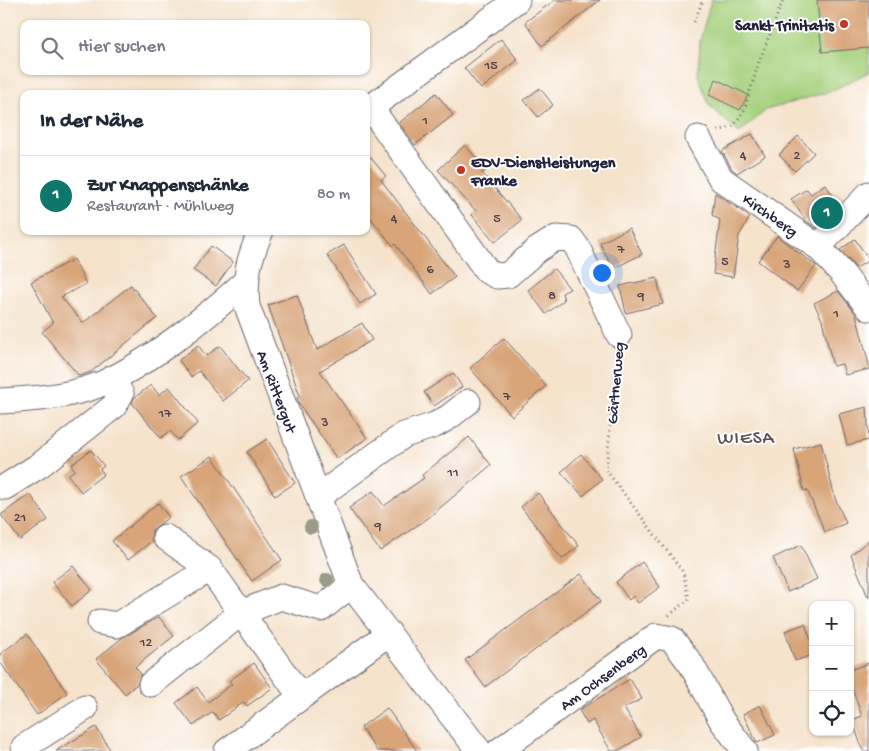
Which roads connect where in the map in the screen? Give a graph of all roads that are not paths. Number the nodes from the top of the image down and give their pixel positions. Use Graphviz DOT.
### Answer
graph roads {
  1 [pos="517,0"];
  2 [pos="370,108"];
  3 [pos="370,112"];
  4 [pos="698,138"];
  5 [pos="869,194"];
  6 [pos="259,235"];
  7 [pos="818,247"];
  8 [pos="244,283"];
  9 [pos="869,308"];
  10 [pos="619,335"];
  11 [pos="112,378"];
  12 [pos="0,401"];
  13 [pos="468,402"];
  14 [pos="4,487"];
  15 [pos="319,496"];
  16 [pos="165,537"];
  17 [pos="210,569"];
  18 [pos="351,584"];
  19 [pos="241,613"];
  20 [pos="100,622"];
  21 [pos="389,633"];
  22 [pos="151,684"];
  23 [pos="301,697"];
  24 [pos="85,708"];
  25 [pos="26,751"];
  26 [pos="227,751"];
  27 [pos="480,751"];
  28 [pos="499,751"];
  29 [pos="745,751"];
  1 -- 2 [label="street"];
  3 -- 10 [label="street, Gärtnerweg"];
  4 -- 7 [label="street, Kirchberg"];
  5 -- 7 [label="street"];
  6 -- 8 [label="street"];
  7 -- 9 [label="street, Kirchberg"];
  8 -- 11 [label="street"];
  8 -- 15 [label="street, Am Rittergut"];
  11 -- 12 [label="street"];
  11 -- 14 [label="street"];
  13 -- 15 [label="street"];
  15 -- 18 [label="street, Am Rittergut"];
  16 -- 17 [label="street"];
  17 -- 19 [label="street"];
  17 -- 20 [label="street"];
  18 -- 19 [label="street"];
  18 -- 21 [label="street, Am Rittergut"];
  19 -- 22 [label="street"];
  19 -- 23 [label="street"];
  21 -- 23 [label="street"];
  21 -- 27 [label="street, Am Rittergut"];
  23 -- 26 [label="street"];
  24 -- 25 [label="street"];
  28 -- 29 [label="street, Am Ochsenberg"];
}
